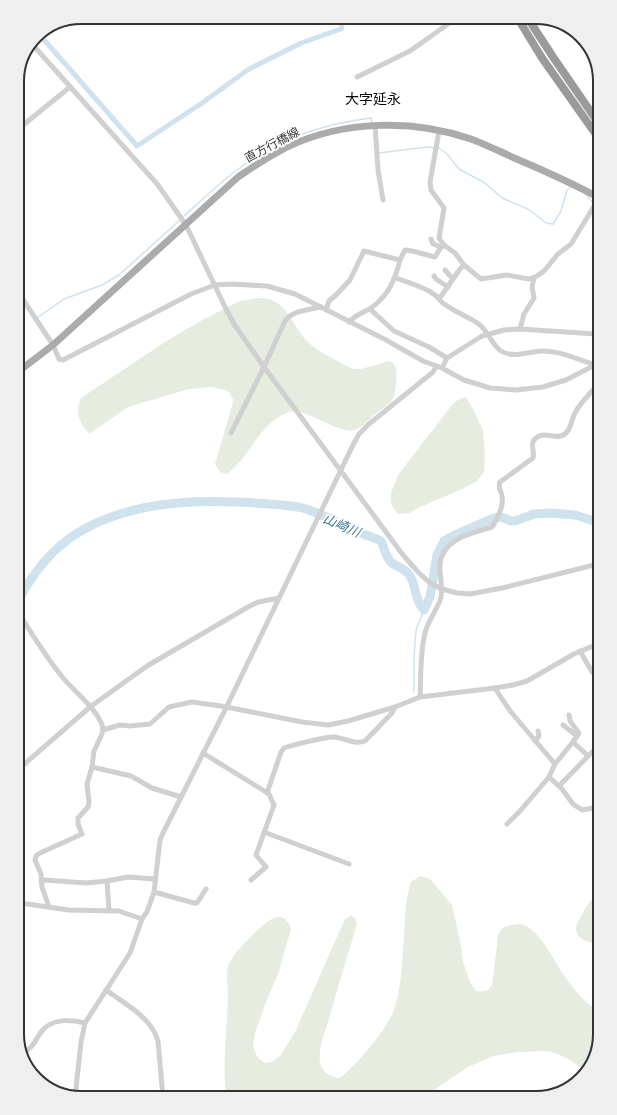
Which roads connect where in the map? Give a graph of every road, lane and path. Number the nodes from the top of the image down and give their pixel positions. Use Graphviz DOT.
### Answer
graph roads {
  1 [pos="448,24"];
  2 [pos="521,24"];
  3 [pos="532,24"];
  4 [pos="35,48"];
  5 [pos="357,77"];
  6 [pos="70,87"];
  7 [pos="593,115"];
  8 [pos="24,124"];
  9 [pos="375,125"];
  10 [pos="439,130"];
  11 [pos="593,130"];
  12 [pos="593,194"];
  13 [pos="383,200"];
  14 [pos="593,208"];
  15 [pos="186,225"];
  16 [pos="431,239"];
  17 [pos="443,246"];
  18 [pos="400,260"];
  19 [pos="464,265"];
  20 [pos="445,270"];
  21 [pos="434,276"];
  22 [pos="396,278"];
  23 [pos="534,278"];
  24 [pos="453,279"];
  25 [pos="215,285"];
  26 [pos="448,287"];
  27 [pos="439,299"];
  28 [pos="24,301"];
  29 [pos="323,308"];
  30 [pos="370,309"];
  31 [pos="349,322"];
  32 [pos="520,329"];
  33 [pos="488,334"];
  34 [pos="593,334"];
  35 [pos="53,345"];
  36 [pos="447,358"];
  37 [pos="593,364"];
  38 [pos="593,366"];
  39 [pos="24,367"];
  40 [pos="264,367"];
  41 [pos="439,367"];
  42 [pos="593,390"];
  43 [pos="231,433"];
  44 [pos="341,470"];
  45 [pos="593,565"];
  46 [pos="441,588"];
  47 [pos="279,598"];
  48 [pos="24,621"];
  49 [pos="593,646"];
  50 [pos="580,651"];
  51 [pos="593,672"];
  52 [pos="495,688"];
  53 [pos="420,697"];
  54 [pos="90,707"];
  55 [pos="395,707"];
  56 [pos="226,708"];
  57 [pos="568,715"];
  58 [pos="563,725"];
  59 [pos="103,730"];
  60 [pos="538,731"];
  61 [pos="577,736"];
  62 [pos="535,741"];
  63 [pos="573,742"];
  64 [pos="593,751"];
  65 [pos="203,753"];
  66 [pos="588,756"];
  67 [pos="24,764"];
  68 [pos="555,764"];
  69 [pos="92,767"];
  70 [pos="549,777"];
  71 [pos="559,786"];
  72 [pos="267,793"];
  73 [pos="181,797"];
  74 [pos="593,807"];
  75 [pos="507,824"];
  76 [pos="264,832"];
  77 [pos="349,864"];
  78 [pos="155,879"];
  79 [pos="251,880"];
  80 [pos="42,881"];
  81 [pos="107,881"];
  82 [pos="206,889"];
  83 [pos="154,892"];
  84 [pos="24,903"];
  85 [pos="49,907"];
  86 [pos="109,911"];
  87 [pos="142,920"];
  88 [pos="106,990"];
  89 [pos="86,1023"];
  90 [pos="27,1051"];
  91 [pos="76,1091"];
  92 [pos="162,1091"];
  1 -- 5 [label="street"];
  2 -- 11 [label="highway"];
  3 -- 7 [label="highway"];
  4 -- 6 [label="street"];
  6 -- 8 [label="street"];
  6 -- 15 [label="street"];
  9 -- 10 [label="main road, 直方行橋線"];
  9 -- 13 [label="street"];
  9 -- 15 [label="main road, 直方行橋線"];
  10 -- 12 [label="main road, 直方行橋線"];
  10 -- 17 [label="street"];
  14 -- 23 [label="street"];
  15 -- 25 [label="street"];
  15 -- 35 [label="main road, 直方行橋線"];
  16 -- 17 [label="street"];
  17 -- 18 [label="street"];
  17 -- 19 [label="street"];
  18 -- 22 [label="street"];
  18 -- 29 [label="street"];
  19 -- 23 [label="street"];
  19 -- 24 [label="street"];
  20 -- 24 [label="street"];
  21 -- 26 [label="street"];
  22 -- 27 [label="street"];
  22 -- 30 [label="street"];
  23 -- 32 [label="street"];
  24 -- 26 [label="street"];
  25 -- 29 [label="street"];
  25 -- 35 [label="street"];
  25 -- 40 [label="street"];
  26 -- 27 [label="street"];
  27 -- 33 [label="street"];
  28 -- 35 [label="street"];
  29 -- 31 [label="street"];
  29 -- 40 [label="street"];
  30 -- 31 [label="street"];
  30 -- 36 [label="street"];
  31 -- 41 [label="street"];
  32 -- 33 [label="street"];
  32 -- 34 [label="street"];
  33 -- 36 [label="street"];
  33 -- 37 [label="street"];
  35 -- 39 [label="main road, 直方行橋線"];
  36 -- 41 [label="street"];
  38 -- 41 [label="street"];
  40 -- 43 [label="street"];
  40 -- 44 [label="street"];
  41 -- 44 [label="street"];
  42 -- 46 [label="street"];
  44 -- 46 [label="street"];
  44 -- 47 [label="street"];
  45 -- 46 [label="street"];
  46 -- 53 [label="street"];
  47 -- 54 [label="street"];
  47 -- 56 [label="street"];
  48 -- 54 [label="street"];
  49 -- 50 [label="street"];
  50 -- 51 [label="street"];
  50 -- 52 [label="street"];
  52 -- 53 [label="street"];
  52 -- 62 [label="street"];
  53 -- 55 [label="street"];
  54 -- 59 [label="street"];
  54 -- 67 [label="street"];
  55 -- 56 [label="street"];
  55 -- 72 [label="street"];
  56 -- 59 [label="street"];
  56 -- 65 [label="street"];
  57 -- 61 [label="street"];
  58 -- 61 [label="street"];
  59 -- 69 [label="street"];
  60 -- 62 [label="street"];
  61 -- 63 [label="street"];
  62 -- 68 [label="street"];
  63 -- 66 [label="street"];
  63 -- 68 [label="street"];
  64 -- 66 [label="street"];
  65 -- 72 [label="street"];
  65 -- 73 [label="street"];
  66 -- 71 [label="street"];
  68 -- 70 [label="street"];
  69 -- 73 [label="street"];
  69 -- 80 [label="street"];
  70 -- 71 [label="street"];
  70 -- 75 [label="street"];
  71 -- 74 [label="street"];
  72 -- 76 [label="street"];
  73 -- 78 [label="street"];
  76 -- 77 [label="street"];
  76 -- 79 [label="street"];
  78 -- 81 [label="street"];
  78 -- 83 [label="street"];
  80 -- 81 [label="street"];
  80 -- 85 [label="street"];
  81 -- 86 [label="street"];
  82 -- 83 [label="street"];
  83 -- 87 [label="street"];
  84 -- 85 [label="street"];
  85 -- 86 [label="street"];
  86 -- 87 [label="street"];
  87 -- 88 [label="street"];
  88 -- 89 [label="street"];
  88 -- 92 [label="street"];
  89 -- 90 [label="street"];
  89 -- 91 [label="street"];
}
